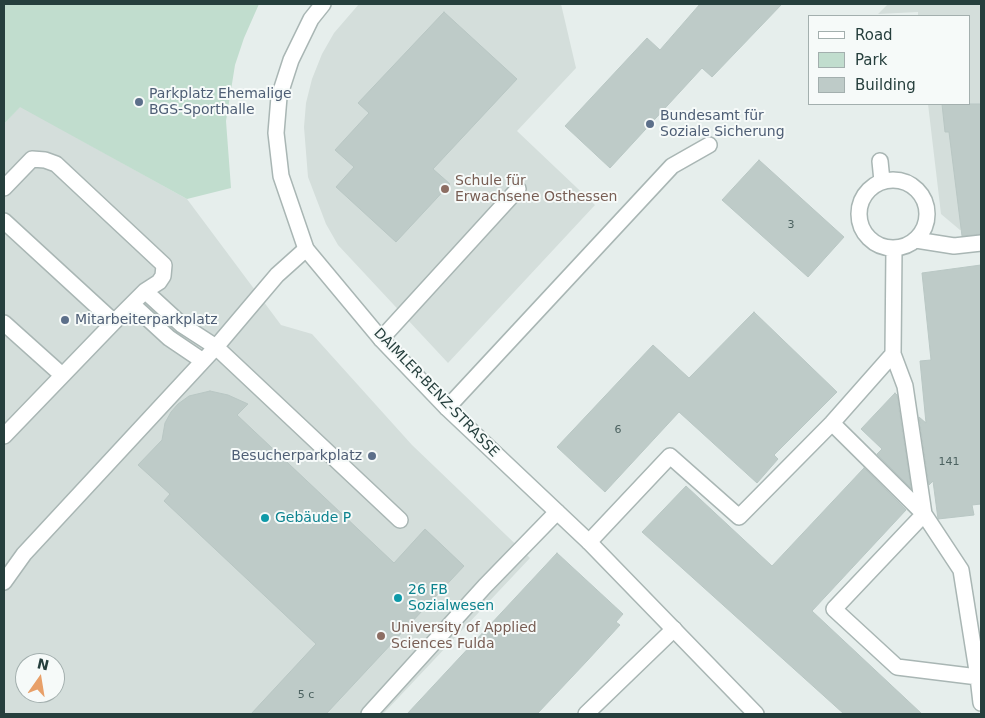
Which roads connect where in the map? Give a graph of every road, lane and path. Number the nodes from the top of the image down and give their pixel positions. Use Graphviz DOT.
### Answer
graph roads {
  1 [pos="323,4"];
  2 [pos="709,145"];
  3 [pos="880,161"];
  4 [pos="882,181"];
  5 [pos="4,188"];
  6 [pos="518,189"];
  7 [pos="4,221"];
  8 [pos="916,240"];
  9 [pos="981,244"];
  10 [pos="894,248"];
  11 [pos="306,249"];
  12 [pos="145,292"];
  13 [pos="132,304"];
  14 [pos="4,322"];
  15 [pos="114,322"];
  16 [pos="381,339"];
  17 [pos="216,348"];
  18 [pos="893,354"];
  19 [pos="204,361"];
  20 [pos="62,375"];
  21 [pos="447,408"];
  22 [pos="832,423"];
  23 [pos="6,430"];
  24 [pos="557,512"];
  25 [pos="924,514"];
  26 [pos="400,520"];
  27 [pos="589,542"];
  28 [pos="4,582"];
  29 [pos="674,629"];
  30 [pos="978,677"];
  31 [pos="981,703"];
  32 [pos="369,714"];
  33 [pos="586,714"];
  34 [pos="756,714"];
  1 -- 11 [label="street, DAIMLER-BENZ-STRASSE"];
  2 -- 21 [label="street"];
  3 -- 4 [label="street"];
  4 -- 8 [label="street"];
  4 -- 10 [label="street"];
  5 -- 12 [label="street"];
  6 -- 16 [label="street"];
  7 -- 15 [label="street"];
  8 -- 9 [label="street"];
  8 -- 10 [label="street"];
  10 -- 18 [label="street"];
  11 -- 16 [label="street, DAIMLER-BENZ-STRASSE"];
  11 -- 17 [label="street"];
  12 -- 13 [label="street"];
  12 -- 17 [label="street"];
  13 -- 15 [label="street"];
  13 -- 19 [label="street"];
  14 -- 20 [label="street"];
  15 -- 20 [label="street"];
  16 -- 21 [label="street, DAIMLER-BENZ-STRASSE"];
  17 -- 19 [label="street"];
  17 -- 26 [label="street"];
  18 -- 22 [label="street"];
  18 -- 25 [label="street"];
  19 -- 28 [label="street"];
  20 -- 23 [label="street"];
  21 -- 24 [label="street, DAIMLER-BENZ-STRASSE"];
  22 -- 25 [label="street"];
  22 -- 27 [label="street"];
  24 -- 27 [label="street, DAIMLER-BENZ-STRASSE"];
  24 -- 32 [label="street"];
  25 -- 30 [label="street"];
  25 -- 30 [label="street"];
  27 -- 29 [label="street, DAIMLER-BENZ-STRASSE"];
  29 -- 33 [label="street"];
  29 -- 34 [label="street, DAIMLER-BENZ-STRASSE"];
  30 -- 31 [label="street"];
}
